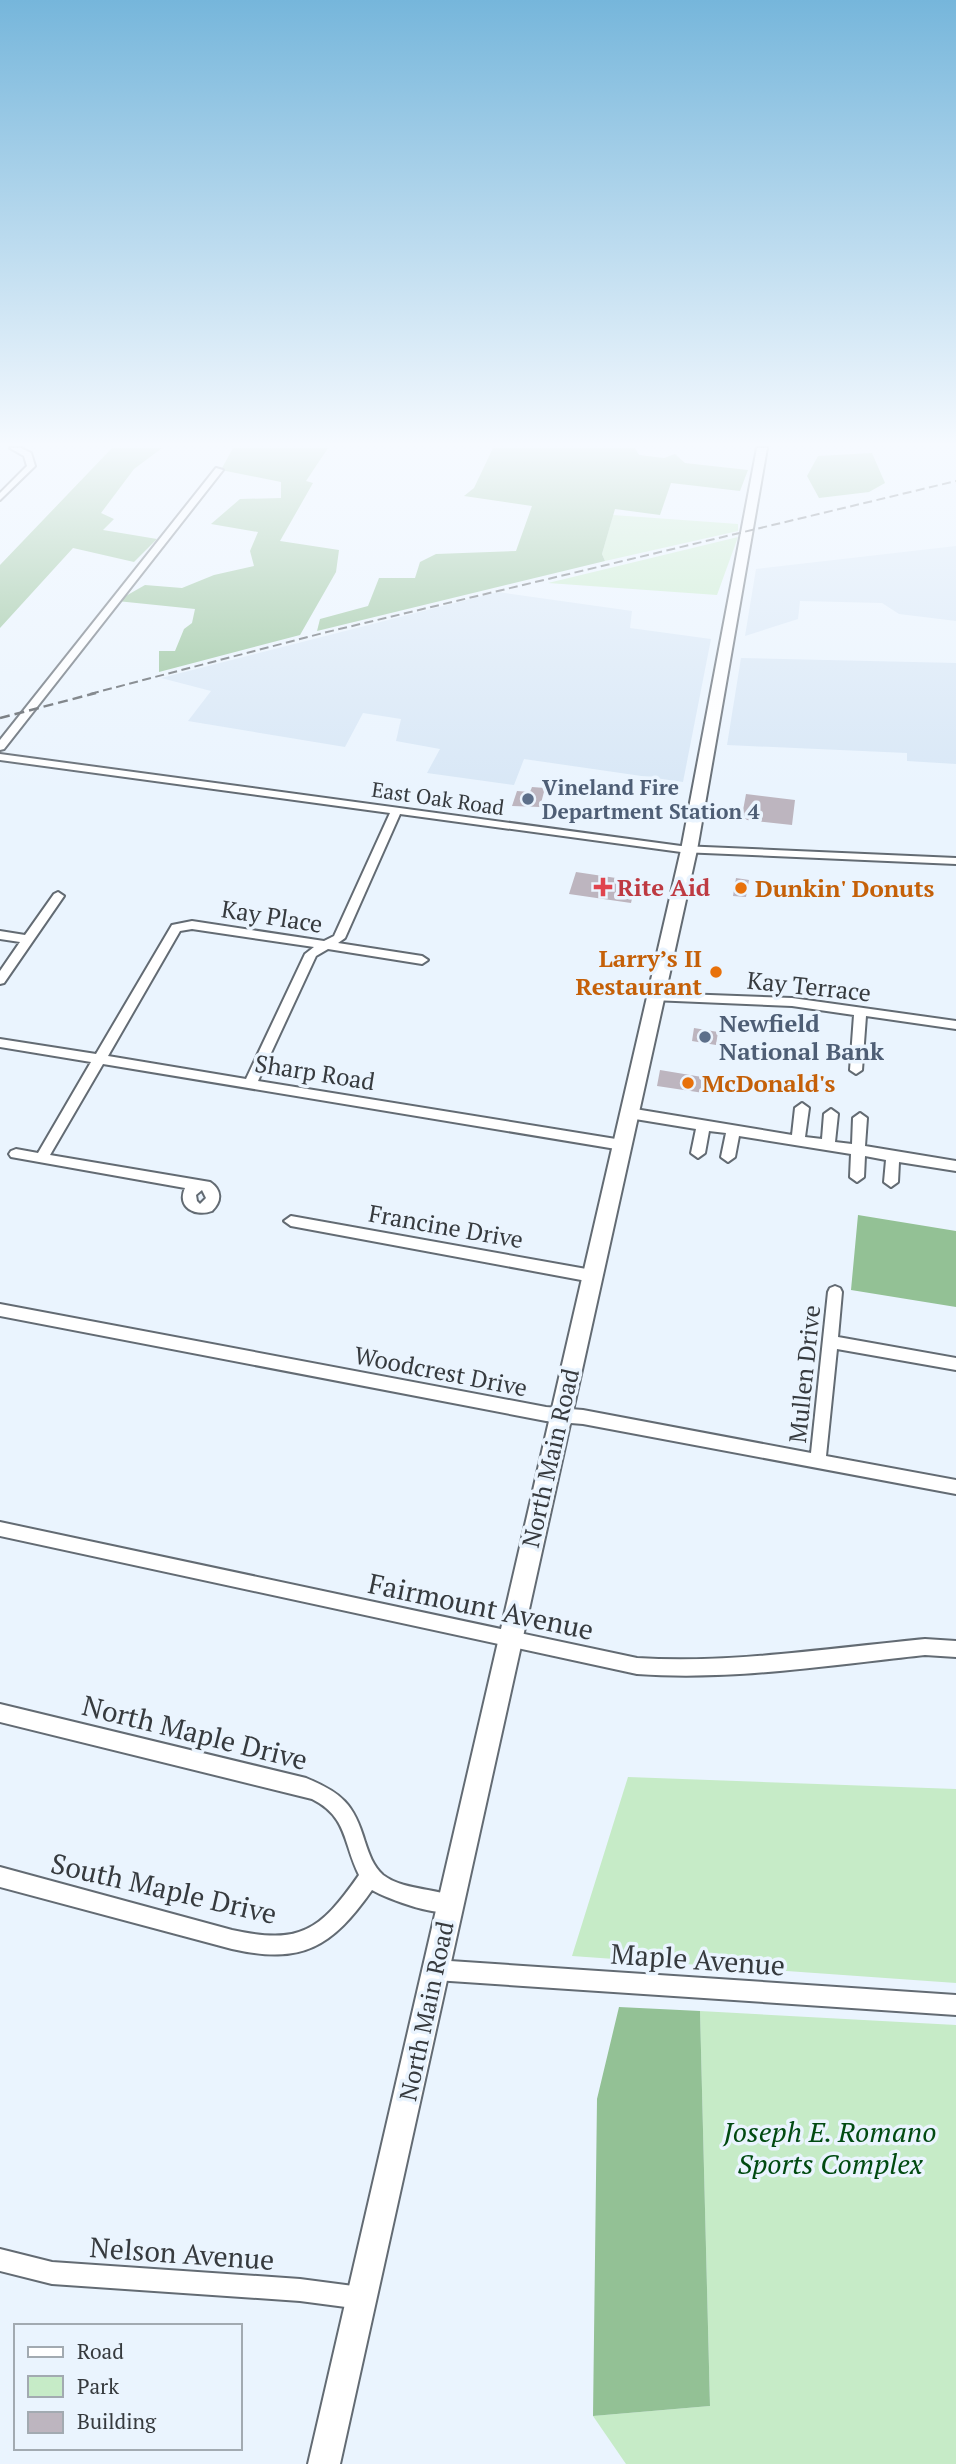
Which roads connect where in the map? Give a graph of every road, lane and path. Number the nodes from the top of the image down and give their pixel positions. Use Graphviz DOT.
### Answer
graph roads {
  1 [pos="145,563"];
  2 [pos="741,563"];
  3 [pos="0,747"];
  4 [pos="0,757"];
  5 [pos="396,811"];
  6 [pos="689,850"];
  7 [pos="956,861"];
  8 [pos="58,896"];
  9 [pos="0,935"];
  10 [pos="27,939"];
  11 [pos="325,946"];
  12 [pos="422,960"];
  13 [pos="0,979"];
  14 [pos="656,998"];
  15 [pos="860,1011"];
  16 [pos="956,1026"];
  17 [pos="0,1043"];
  18 [pos="99,1059"];
  19 [pos="856,1070"];
  20 [pos="250,1085"];
  21 [pos="802,1108"];
  22 [pos="629,1113"];
  23 [pos="831,1114"];
  24 [pos="860,1118"];
  25 [pos="703,1126"];
  26 [pos="733,1130"];
  27 [pos="797,1140"];
  28 [pos="622,1145"];
  29 [pos="828,1145"];
  30 [pos="860,1150"];
  31 [pos="698,1153"];
  32 [pos="16,1154"];
  33 [pos="893,1156"];
  34 [pos="728,1157"];
  35 [pos="42,1158"];
  36 [pos="956,1166"];
  37 [pos="857,1177"];
  38 [pos="891,1182"];
  39 [pos="195,1185"];
  40 [pos="291,1221"];
  41 [pos="593,1276"];
  42 [pos="835,1292"];
  43 [pos="0,1310"];
  44 [pos="830,1342"];
  45 [pos="956,1364"];
  46 [pos="560,1415"];
  47 [pos="818,1461"];
  48 [pos="956,1487"];
  49 [pos="0,1529"];
  50 [pos="509,1639"];
  51 [pos="956,1649"];
  52 [pos="0,1713"];
  53 [pos="370,1875"];
  54 [pos="0,1877"];
  55 [pos="449,1903"];
  56 [pos="435,1970"];
  57 [pos="956,2005"];
  58 [pos="0,2260"];
  59 [pos="361,2298"];
  60 [pos="324,2464"];
  1 -- 3 [label="street"];
  2 -- 6 [label="main road, North Main Road"];
  4 -- 5 [label="street, East Oak Road"];
  5 -- 6 [label="street, East Oak Road"];
  5 -- 11 [label="street"];
  6 -- 7 [label="street, East Oak Road"];
  6 -- 14 [label="main road, North Main Road"];
  8 -- 10 [label="street"];
  9 -- 10 [label="street"];
  10 -- 13 [label="street"];
  11 -- 12 [label="street, Kay Place"];
  11 -- 18 [label="street, Kay Place"];
  11 -- 20 [label="street"];
  14 -- 15 [label="street, Kay Terrace"];
  14 -- 22 [label="main road, North Main Road"];
  15 -- 16 [label="street, Kay Terrace"];
  15 -- 19 [label="street"];
  17 -- 18 [label="street, Sharp Road"];
  18 -- 20 [label="street, Sharp Road"];
  18 -- 35 [label="street, Kay Place"];
  20 -- 28 [label="street, Sharp Road"];
  21 -- 27 [label="street"];
  22 -- 25 [label="street"];
  22 -- 28 [label="main road, North Main Road"];
  23 -- 29 [label="street"];
  24 -- 30 [label="street"];
  25 -- 26 [label="street"];
  25 -- 31 [label="street"];
  26 -- 27 [label="street"];
  26 -- 34 [label="street"];
  27 -- 29 [label="street"];
  28 -- 41 [label="main road, North Main Road"];
  29 -- 30 [label="street"];
  30 -- 33 [label="street"];
  30 -- 37 [label="street"];
  32 -- 35 [label="street"];
  33 -- 36 [label="street"];
  33 -- 38 [label="street"];
  35 -- 39 [label="street"];
  40 -- 41 [label="street, Francine Drive"];
  41 -- 46 [label="main road, North Main Road"];
  42 -- 44 [label="street, Mullen Drive"];
  43 -- 46 [label="street, Woodcrest Drive"];
  44 -- 45 [label="street"];
  44 -- 47 [label="street, Mullen Drive"];
  46 -- 47 [label="street, Woodcrest Drive"];
  46 -- 50 [label="main road, North Main Road"];
  47 -- 48 [label="street, Woodcrest Drive"];
  49 -- 50 [label="street, Fairmount Avenue"];
  50 -- 51 [label="street, Fairmount Avenue"];
  50 -- 55 [label="main road, North Main Road"];
  52 -- 53 [label="street, North Maple Drive"];
  53 -- 54 [label="street, South Maple Drive"];
  53 -- 55 [label="street"];
  55 -- 56 [label="main road, North Main Road"];
  56 -- 57 [label="street, Maple Avenue"];
  56 -- 59 [label="main road, North Main Road"];
  58 -- 59 [label="street, Nelson Avenue"];
  59 -- 60 [label="main road, North Main Road"];
}
